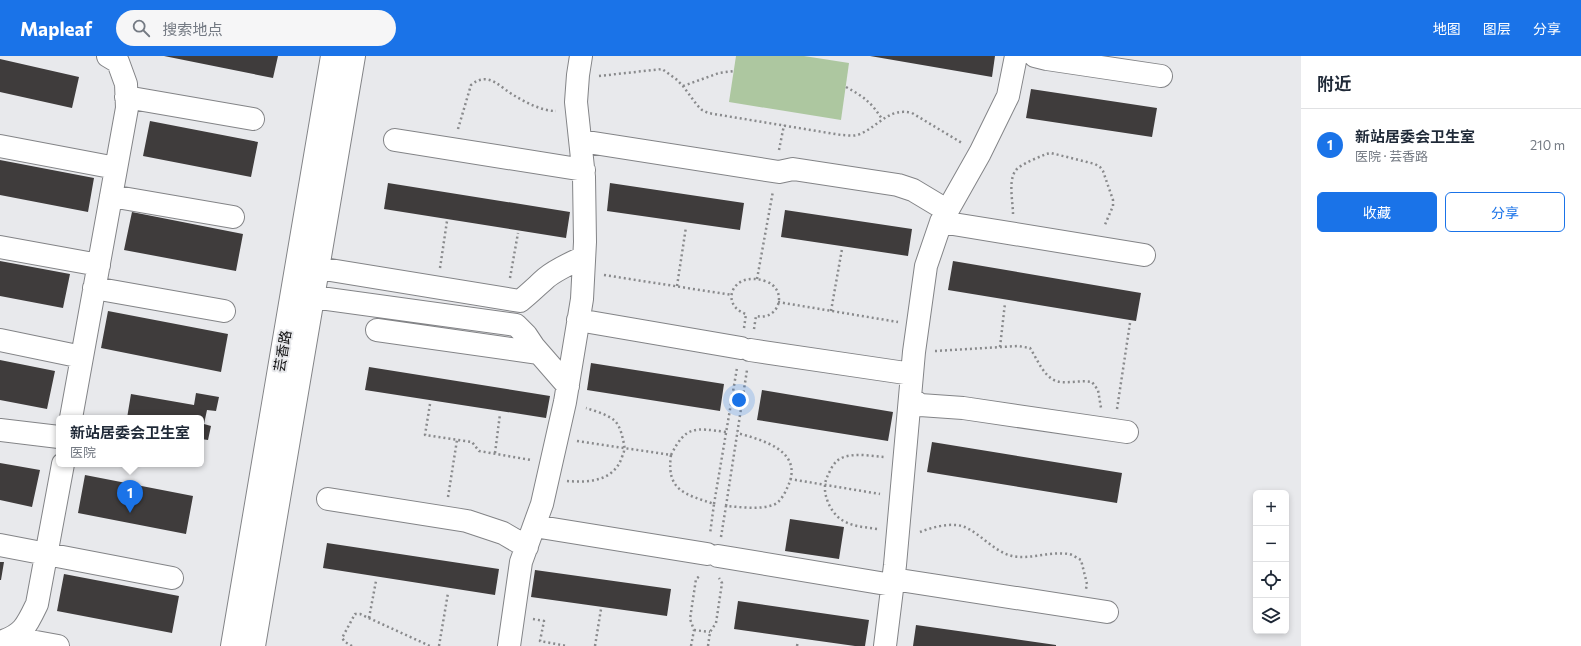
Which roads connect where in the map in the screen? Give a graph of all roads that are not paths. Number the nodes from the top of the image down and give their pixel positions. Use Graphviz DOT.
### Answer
graph roads {
  1 [pos="332,56"];
  2 [pos="354,56"];
  3 [pos="1016,56"];
  4 [pos="1035,56"];
  5 [pos="117,58"];
  6 [pos="579,66"];
  7 [pos="1161,76"];
  8 [pos="126,97"];
  9 [pos="253,119"];
  10 [pos="395,140"];
  11 [pos="581,141"];
  12 [pos="0,146"];
  13 [pos="116,168"];
  14 [pos="584,170"];
  15 [pos="111,196"];
  16 [pos="944,217"];
  17 [pos="233,218"];
  18 [pos="0,247"];
  19 [pos="1144,255"];
  20 [pos="584,264"];
  21 [pos="99,265"];
  22 [pos="318,268"];
  23 [pos="94,288"];
  24 [pos="313,297"];
  25 [pos="513,300"];
  26 [pos="224,311"];
  27 [pos="578,320"];
  28 [pos="516,325"];
  29 [pos="377,330"];
  30 [pos="0,340"];
  31 [pos="539,353"];
  32 [pos="82,357"];
  33 [pos="912,374"];
  34 [pos="566,394"];
  35 [pos="910,397"];
  36 [pos="72,415"];
  37 [pos="0,430"];
  38 [pos="1114,431"];
  39 [pos="56,437"];
  40 [pos="62,467"];
  41 [pos="328,499"];
  42 [pos="534,526"];
  43 [pos="0,545"];
  44 [pos="527,547"];
  45 [pos="46,554"];
  46 [pos="172,578"];
  47 [pos="893,582"];
  48 [pos="1107,612"];
  49 [pos="7,640"];
  50 [pos="58,646"];
  51 [pos="232,646"];
  52 [pos="254,646"];
  53 [pos="509,646"];
  54 [pos="884,646"];
  1 -- 51 [label="street, 芸香路"];
  2 -- 22 [label="street, 芸香路"];
  3 -- 16 [label="street"];
  4 -- 7 [label="street"];
  5 -- 8 [label="street"];
  6 -- 11 [label="street"];
  8 -- 9 [label="street"];
  8 -- 13 [label="street"];
  10 -- 14 [label="street"];
  11 -- 14 [label="street"];
  11 -- 16 [label="street"];
  12 -- 13 [label="street"];
  13 -- 15 [label="street"];
  14 -- 20 [label="street"];
  15 -- 17 [label="street"];
  15 -- 21 [label="street"];
  16 -- 19 [label="street"];
  16 -- 33 [label="street"];
  18 -- 21 [label="street"];
  20 -- 25 [label="street"];
  20 -- 27 [label="street"];
  21 -- 23 [label="street"];
  22 -- 24 [label="street, 芸香路"];
  22 -- 25 [label="street"];
  23 -- 26 [label="street"];
  23 -- 32 [label="street"];
  24 -- 28 [label="street"];
  24 -- 52 [label="street, 芸香路"];
  25 -- 28 [label="street"];
  27 -- 33 [label="street"];
  27 -- 34 [label="street"];
  28 -- 31 [label="street"];
  29 -- 31 [label="street"];
  30 -- 32 [label="street"];
  31 -- 34 [label="street"];
  32 -- 36 [label="street"];
  33 -- 35 [label="street"];
  34 -- 42 [label="street"];
  35 -- 38 [label="street"];
  35 -- 47 [label="street"];
  37 -- 39 [label="street"];
  40 -- 45 [label="street"];
  41 -- 44 [label="street"];
  42 -- 44 [label="street"];
  42 -- 47 [label="street"];
  43 -- 45 [label="street"];
  44 -- 53 [label="street"];
  45 -- 46 [label="street"];
  45 -- 49 [label="street"];
  47 -- 48 [label="street"];
  47 -- 54 [label="street"];
  49 -- 50 [label="street"];
}
